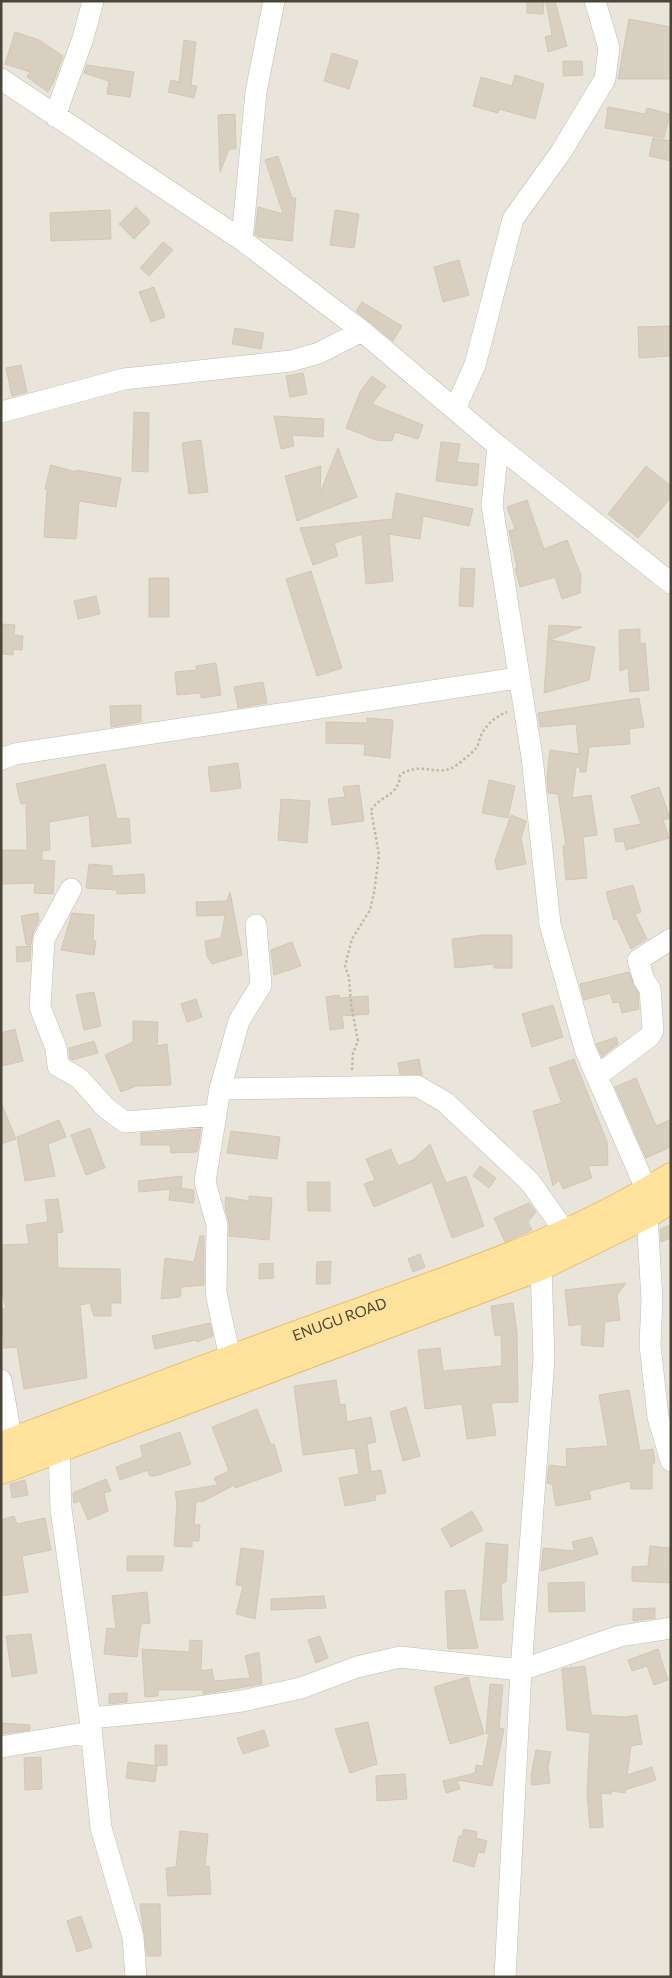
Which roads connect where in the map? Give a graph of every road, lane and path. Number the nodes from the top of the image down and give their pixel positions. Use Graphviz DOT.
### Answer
graph roads {
  1 [pos="93,1"];
  2 [pos="274,1"];
  3 [pos="595,1"];
  4 [pos="1,79"];
  5 [pos="55,116"];
  6 [pos="242,240"];
  7 [pos="362,331"];
  8 [pos="456,409"];
  9 [pos="1,412"];
  10 [pos="498,446"];
  11 [pos="671,582"];
  12 [pos="518,678"];
  13 [pos="523,705"];
  14 [pos="1,759"];
  15 [pos="71,889"];
  16 [pos="256,925"];
  17 [pos="671,939"];
  18 [pos="597,1076"];
  19 [pos="354,1086"];
  20 [pos="220,1089"];
  21 [pos="215,1115"];
  22 [pos="671,1176"];
  23 [pos="655,1202"];
  24 [pos="566,1233"];
  25 [pos="541,1267"];
  26 [pos="230,1358"];
  27 [pos="1,1380"];
  28 [pos="7,1443"];
  29 [pos="59,1449"];
  30 [pos="671,1461"];
  31 [pos="1,1471"];
  32 [pos="671,1628"];
  33 [pos="521,1670"];
  34 [pos="90,1725"];
  35 [pos="1,1747"];
  36 [pos="136,1977"];
  37 [pos="505,1977"];
  1 -- 5 [label="street"];
  2 -- 6 [label="street"];
  3 -- 8 [label="street"];
  4 -- 5 [label="street"];
  5 -- 6 [label="street"];
  6 -- 7 [label="street"];
  7 -- 8 [label="street"];
  7 -- 9 [label="street"];
  8 -- 10 [label="street"];
  10 -- 11 [label="street"];
  10 -- 12 [label="street"];
  12 -- 13 [label="street"];
  12 -- 14 [label="street"];
  13 -- 18 [label="street"];
  13 -- 19 [label="path"];
  15 -- 21 [label="street"];
  16 -- 20 [label="street"];
  17 -- 18 [label="street"];
  18 -- 23 [label="street"];
  19 -- 20 [label="street"];
  19 -- 24 [label="street"];
  20 -- 21 [label="street"];
  21 -- 26 [label="street"];
  22 -- 23 [label="main road, ENUGU ROAD"];
  23 -- 24 [label="main road, ENUGU ROAD"];
  23 -- 25 [label="main road"];
  23 -- 30 [label="street"];
  24 -- 26 [label="main road, ENUGU ROAD"];
  25 -- 29 [label="main road"];
  25 -- 33 [label="street"];
  26 -- 28 [label="main road, ENUGU ROAD"];
  27 -- 28 [label="street"];
  29 -- 31 [label="main road"];
  29 -- 34 [label="street"];
  32 -- 33 [label="street"];
  33 -- 34 [label="street"];
  33 -- 37 [label="street"];
  34 -- 35 [label="street"];
  34 -- 36 [label="street"];
}
